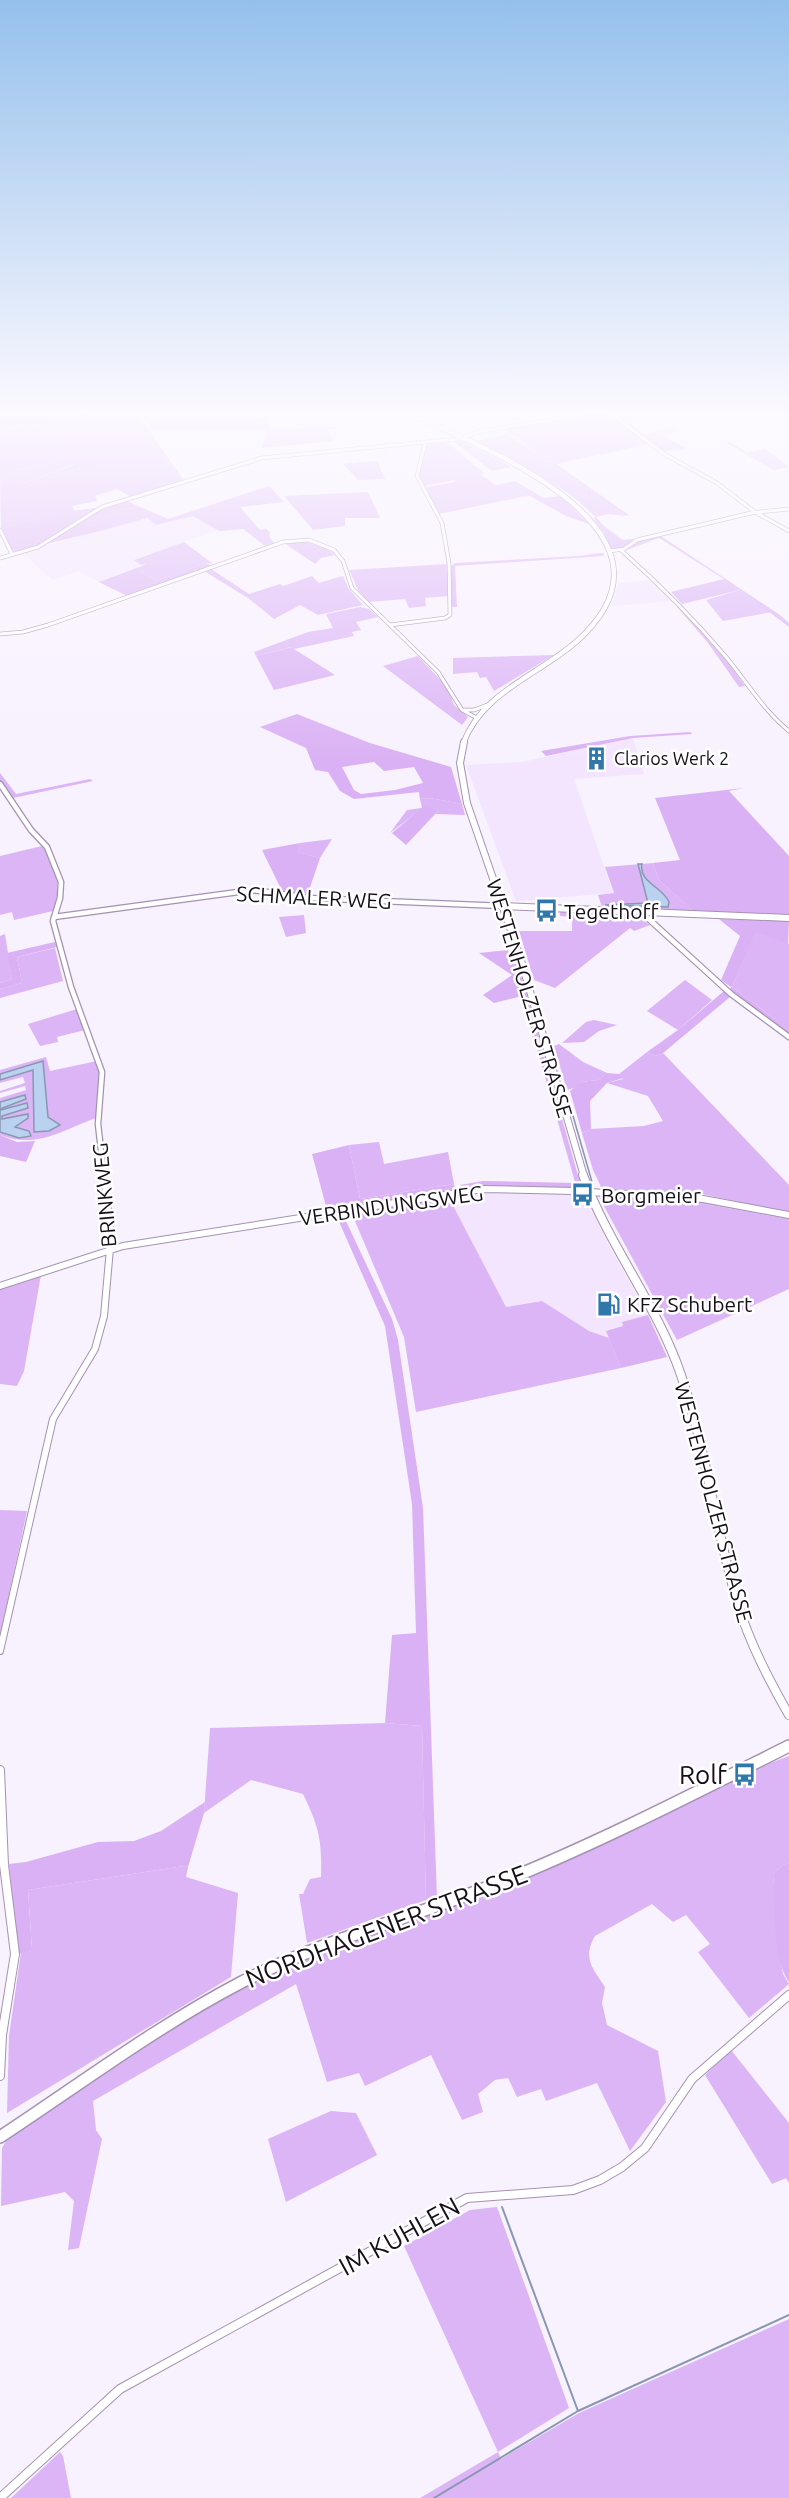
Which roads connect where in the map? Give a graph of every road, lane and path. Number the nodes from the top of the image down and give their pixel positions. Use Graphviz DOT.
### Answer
graph roads {
  1 [pos="1,532"];
  2 [pos="63,532"];
  3 [pos="444,532"];
  4 [pos="598,532"];
  5 [pos="672,532"];
  6 [pos="609,551"];
  7 [pos="622,551"];
  8 [pos="12,554"];
  9 [pos="0,558"];
  10 [pos="390,625"];
  11 [pos="0,634"];
  12 [pos="491,703"];
  13 [pos="461,709"];
  14 [pos="477,717"];
  15 [pos="789,731"];
  16 [pos="0,784"];
  17 [pos="503,906"];
  18 [pos="641,912"];
  19 [pos="54,917"];
  20 [pos="789,918"];
  21 [pos="789,1037"];
  22 [pos="589,1191"];
  23 [pos="789,1215"];
  24 [pos="110,1249"];
  25 [pos="0,1286"];
  26 [pos="0,1651"];
  27 [pos="789,1715"];
  28 [pos="789,1746"];
  29 [pos="0,1770"];
  30 [pos="789,1995"];
  31 [pos="0,2076"];
  32 [pos="0,2137"];
  33 [pos="0,2498"];
  1 -- 8 [label="street"];
  2 -- 8 [label="street"];
  3 -- 10 [label="street"];
  4 -- 6 [label="main road, WESTENHOLZER STRASSE"];
  5 -- 7 [label="street"];
  6 -- 7 [label="street"];
  6 -- 12 [label="main road, WESTENHOLZER STRASSE"];
  7 -- 15 [label="street"];
  8 -- 9 [label="street"];
  10 -- 11 [label="street"];
  10 -- 13 [label="street"];
  12 -- 13 [label="street"];
  12 -- 14 [label="main road, WESTENHOLZER STRASSE"];
  13 -- 14 [label="street"];
  14 -- 17 [label="main road, WESTENHOLZER STRASSE"];
  16 -- 19 [label="street, BRINKWEG"];
  17 -- 18 [label="main road"];
  17 -- 19 [label="street, SCHMALER WEG"];
  17 -- 22 [label="main road, WESTENHOLZER STRASSE"];
  18 -- 20 [label="main road"];
  18 -- 21 [label="street"];
  19 -- 24 [label="street, BRINKWEG"];
  22 -- 23 [label="street, VERBINDUNGSWEG"];
  22 -- 24 [label="street, VERBINDUNGSWEG"];
  22 -- 27 [label="main road, WESTENHOLZER STRASSE"];
  24 -- 25 [label="street, VERBINDUNGSWEG"];
  24 -- 26 [label="street, BRINKWEG"];
  28 -- 32 [label="main road, NORDHAGENER STRASSE"];
  29 -- 31 [label="street"];
  30 -- 33 [label="street, IM KUHLEN"];
}
